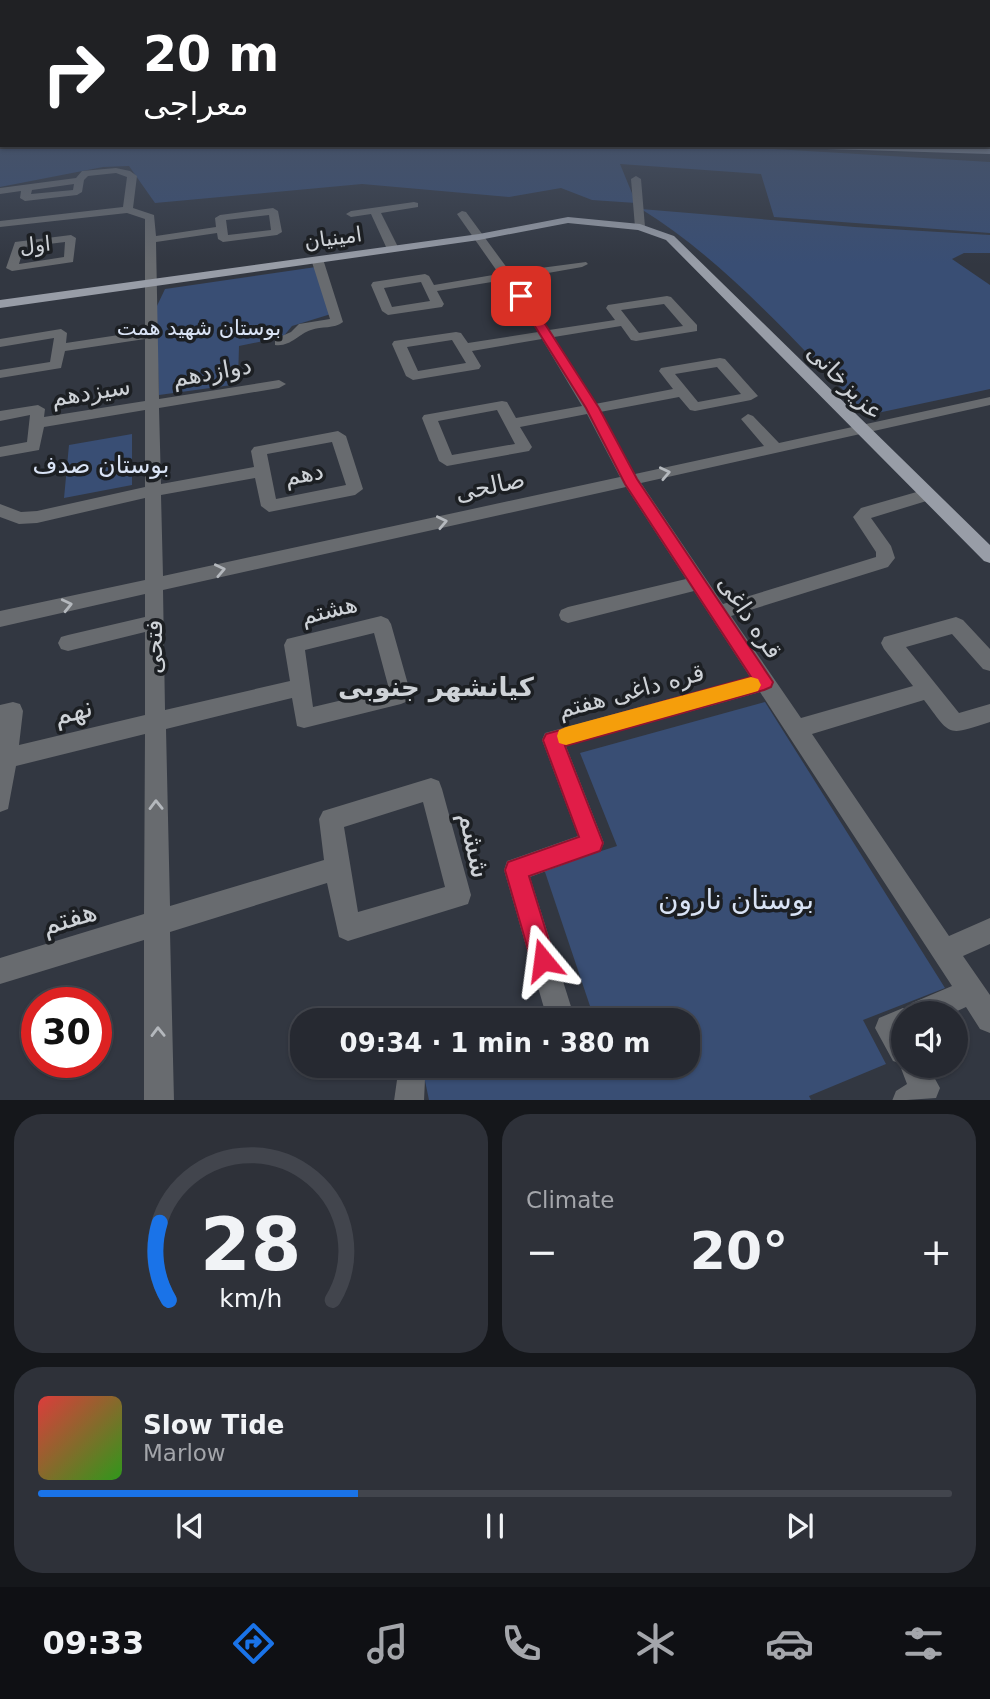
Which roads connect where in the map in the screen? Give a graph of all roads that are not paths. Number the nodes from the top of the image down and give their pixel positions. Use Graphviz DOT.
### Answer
graph roads {
  1 [pos="636,178"];
  2 [pos="0,191"];
  3 [pos="414,205"];
  4 [pos="128,210"];
  5 [pos="376,211"];
  6 [pos="351,214"];
  7 [pos="462,214"];
  8 [pos="0,224"];
  9 [pos="640,227"];
  10 [pos="222,229"];
  11 [pos="479,236"];
  12 [pos="670,238"];
  13 [pos="150,240"];
  14 [pos="393,249"];
  15 [pos="15,256"];
  16 [pos="0,258"];
  17 [pos="317,259"];
  18 [pos="582,264"];
  19 [pos="509,277"];
  20 [pos="150,283"];
  21 [pos="430,289"];
  22 [pos="0,304"];
  23 [pos="624,322"];
  24 [pos="151,334"];
  25 [pos="545,335"];
  26 [pos="280,342"];
  27 [pos="0,343"];
  28 [pos="58,348"];
  29 [pos="464,348"];
  30 [pos="0,374"];
  31 [pos="279,384"];
  32 [pos="682,392"];
  33 [pos="990,401"];
  34 [pos="152,405"];
  35 [pos="593,408"];
  36 [pos="0,416"];
  37 [pos="748,419"];
  38 [pos="37,424"];
  39 [pos="511,424"];
  40 [pos="860,430"];
  41 [pos="775,448"];
  42 [pos="0,452"];
  43 [pos="262,471"];
  44 [pos="630,480"];
  45 [pos="152,491"];
  46 [pos="927,495"];
  47 [pos="0,510"];
  48 [pos="990,556"];
  49 [pos="699,583"];
  50 [pos="154,585"];
  51 [pos="718,613"];
  52 [pos="568,615"];
  53 [pos="0,620"];
  54 [pos="154,622"];
  55 [pos="68,643"];
  56 [pos="990,663"];
  57 [pos="764,682"];
  58 [pos="301,687"];
  59 [pos="929,690"];
  60 [pos="990,713"];
  61 [pos="0,714"];
  62 [pos="155,722"];
  63 [pos="796,729"];
  64 [pos="6,758"];
  65 [pos="0,801"];
  66 [pos="337,868"];
  67 [pos="157,924"];
  68 [pos="990,931"];
  69 [pos="944,951"];
  70 [pos="0,971"];
  71 [pos="972,991"];
  72 [pos="949,1001"];
  73 [pos="558,1008"];
  74 [pos="990,1019"];
  75 [pos="411,1078"];
  76 [pos="920,1078"];
  77 [pos="159,1100"];
  78 [pos="409,1100"];
  79 [pos="908,1100"];
  1 -- 9 [label="street"];
  2 -- 4 [label="street"];
  3 -- 5 [label="street"];
  4 -- 8 [label="street"];
  4 -- 13 [label="street, فتحی"];
  5 -- 6 [label="street"];
  5 -- 14 [label="street"];
  7 -- 11 [label="street, قره داغی"];
  9 -- 11 [label="main road, امینیان"];
  9 -- 12 [label="main road, امینیان"];
  10 -- 10 [label="street"];
  10 -- 13 [label="street"];
  11 -- 14 [label="main road, امینیان"];
  11 -- 19 [label="street, قره داغی"];
  12 -- 40 [label="main road, عزیزخانی"];
  13 -- 20 [label="street, فتحی"];
  14 -- 17 [label="main road, امینیان"];
  15 -- 15 [label="street, اول"];
  15 -- 16 [label="street, اول"];
  17 -- 20 [label="main road, امینیان"];
  17 -- 26 [label="street"];
  18 -- 19 [label="street"];
  19 -- 21 [label="street"];
  19 -- 25 [label="street, قره داغی"];
  20 -- 22 [label="main road, امینیان"];
  20 -- 24 [label="street, فتحی"];
  21 -- 21 [label="street"];
  23 -- 23 [label="street"];
  23 -- 25 [label="street"];
  24 -- 28 [label="street"];
  24 -- 34 [label="street, فتحی"];
  25 -- 29 [label="street"];
  25 -- 35 [label="street, قره داغی"];
  27 -- 28 [label="street"];
  28 -- 30 [label="street"];
  29 -- 29 [label="street"];
  31 -- 34 [label="street, دوازدهم"];
  32 -- 32 [label="street"];
  32 -- 35 [label="street"];
  33 -- 40 [label="street, صالحی"];
  34 -- 38 [label="street, سیزدهم"];
  34 -- 45 [label="street, فتحی"];
  35 -- 39 [label="street"];
  35 -- 44 [label="street, قره داغی"];
  36 -- 38 [label="street, سیزدهم"];
  37 -- 41 [label="street"];
  38 -- 42 [label="street, سیزدهم"];
  39 -- 39 [label="street"];
  40 -- 41 [label="street, صالحی"];
  40 -- 46 [label="main road, عزیزخانی"];
  44 -- 41 [label="street, صالحی, one-way"];
  43 -- 43 [label="street, دهم"];
  43 -- 45 [label="street, دهم"];
  44 -- 49 [label="street, قره داغی"];
  50 -- 44 [label="street, صالحی, one-way"];
  45 -- 47 [label="street, دهم"];
  45 -- 50 [label="street, فتحی"];
  46 -- 48 [label="main road, عزیزخانی"];
  46 -- 51 [label="street"];
  49 -- 51 [label="street, قره داغی"];
  49 -- 52 [label="street"];
  53 -- 50 [label="street, صالحی, one-way"];
  50 -- 54 [label="street, فتحی"];
  51 -- 57 [label="street, قره داغی"];
  54 -- 55 [label="street"];
  54 -- 62 [label="street, فتحی"];
  56 -- 59 [label="street"];
  57 -- 63 [label="street, قره داغی"];
  57 -- 73 [label="street, قره داغی هفتم"];
  58 -- 58 [label="street, هشتم"];
  58 -- 62 [label="street"];
  59 -- 60 [label="street"];
  59 -- 63 [label="street"];
  61 -- 64 [label="street"];
  62 -- 64 [label="street, نهم"];
  67 -- 62 [label="street, فتحی, one-way"];
  63 -- 69 [label="street, قره داغی"];
  64 -- 65 [label="street"];
  66 -- 66 [label="street, ششم"];
  66 -- 67 [label="street"];
  67 -- 70 [label="street, هفتم"];
  77 -- 67 [label="street, فتحی, one-way"];
  68 -- 69 [label="street"];
  69 -- 71 [label="street, قره داغی"];
  71 -- 72 [label="street"];
  71 -- 74 [label="street, قره داغی"];
  75 -- 78 [label="street"];
  76 -- 79 [label="street"];
}
